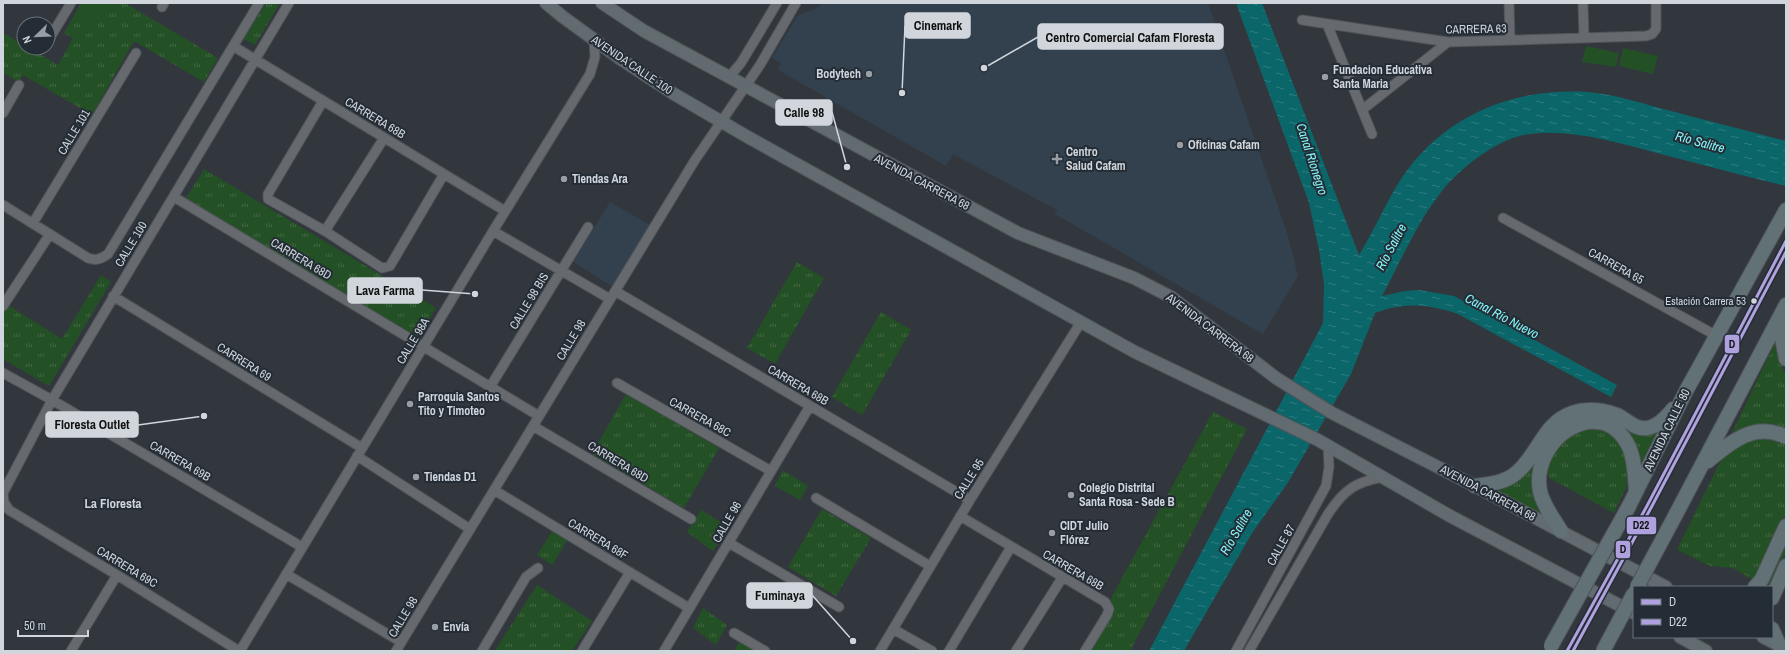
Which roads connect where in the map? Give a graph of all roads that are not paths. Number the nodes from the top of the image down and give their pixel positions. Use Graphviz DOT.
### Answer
graph roads {
  1 [pos="71,3"];
  2 [pos="259,3"];
  3 [pos="289,3"];
  4 [pos="546,3"];
  5 [pos="602,3"];
  6 [pos="777,3"];
  7 [pos="796,3"];
  8 [pos="1509,3"];
  9 [pos="1583,3"];
  10 [pos="1656,3"];
  11 [pos="1302,20"];
  12 [pos="1327,24"];
  13 [pos="56,28"];
  14 [pos="1584,38"];
  15 [pos="594,40"];
  16 [pos="1510,40"];
  17 [pos="1448,42"];
  18 [pos="233,46"];
  19 [pos="136,53"];
  20 [pos="256,61"];
  21 [pos="729,78"];
  22 [pos="19,85"];
  23 [pos="745,86"];
  24 [pos="323,101"];
  25 [pos="1362,110"];
  26 [pos="3,113"];
  27 [pos="721,122"];
  28 [pos="1372,134"];
  29 [pos="384,138"];
  30 [pos="444,174"];
  31 [pos="174,197"];
  32 [pos="3,205"];
  33 [pos="1786,210"];
  34 [pos="505,211"];
  35 [pos="1503,218"];
  36 [pos="33,223"];
  37 [pos="588,227"];
  38 [pos="325,231"];
  39 [pos="493,231"];
  40 [pos="50,234"];
  41 [pos="561,271"];
  42 [pos="615,291"];
  43 [pos="114,296"];
  44 [pos="610,299"];
  45 [pos="3,306"];
  46 [pos="1785,307"];
  47 [pos="1081,322"];
  48 [pos="1717,336"];
  49 [pos="423,347"];
  50 [pos="1786,359"];
  51 [pos="3,373"];
  52 [pos="616,384"];
  53 [pos="490,387"];
  54 [pos="1686,391"];
  55 [pos="52,400"];
  56 [pos="810,406"];
  57 [pos="539,416"];
  58 [pos="533,426"];
  59 [pos="1786,437"];
  60 [pos="1323,443"];
  61 [pos="359,452"];
  62 [pos="1703,464"];
  63 [pos="771,471"];
  64 [pos="1383,477"];
  65 [pos="1475,486"];
  66 [pos="494,490"];
  67 [pos="1636,493"];
  68 [pos="816,498"];
  69 [pos="970,500"];
  70 [pos="4,502"];
  71 [pos="960,516"];
  72 [pos="691,519"];
  73 [pos="1786,526"];
  74 [pos="470,529"];
  75 [pos="1561,531"];
  76 [pos="729,543"];
  77 [pos="302,547"];
  78 [pos="1011,547"];
  79 [pos="930,566"];
  80 [pos="1786,566"];
  81 [pos="538,568"];
  82 [pos="630,572"];
  83 [pos="286,574"];
  84 [pos="117,575"];
  85 [pos="1062,578"];
  86 [pos="1638,586"];
  87 [pos="1664,586"];
  88 [pos="1756,586"];
  89 [pos="1633,595"];
  90 [pos="1773,596"];
  91 [pos="839,607"];
  92 [pos="690,608"];
  93 [pos="1633,611"];
  94 [pos="893,629"];
  95 [pos="1773,631"];
  96 [pos="734,633"];
  97 [pos="1682,638"];
  98 [pos="1765,638"];
  99 [pos="401,642"];
  100 [pos="1782,647"];
  101 [pos="1550,649"];
  102 [pos="71,651"];
  103 [pos="239,651"];
  104 [pos="396,651"];
  105 [pos="482,651"];
  106 [pos="582,651"];
  107 [pos="664,651"];
  108 [pos="764,651"];
  109 [pos="880,651"];
  110 [pos="932,651"];
  111 [pos="949,651"];
  112 [pos="1016,651"];
  113 [pos="1085,651"];
  114 [pos="1236,651"];
  115 [pos="1249,651"];
  116 [pos="1603,651"];
  117 [pos="1706,651"];
  1 -- 13 [label="street"];
  2 -- 18 [label="street, CALLE 100"];
  3 -- 20 [label="street, CALLE 100"];
  4 -- 15 [label="main road, AVENIDA CALLE 100"];
  5 -- 21 [label="main road"];
  6 -- 21 [label="street"];
  7 -- 23 [label="street, CALLE 98"];
  8 -- 16 [label="street"];
  9 -- 14 [label="street"];
  10 -- 14 [label="street, CARRERA 63"];
  11 -- 12 [label="street, CARRERA 63"];
  12 -- 17 [label="street, CARRERA 63"];
  12 -- 25 [label="street"];
  14 -- 16 [label="street, CARRERA 63"];
  15 -- 27 [label="main road, AVENIDA CALLE 100"];
  15 -- 34 [label="street, CALLE 98A"];
  16 -- 17 [label="street, CARRERA 63"];
  17 -- 25 [label="street"];
  18 -- 20 [label="street, CARRERA 68B"];
  18 -- 40 [label="street, CALLE 100"];
  19 -- 36 [label="street, CALLE 101"];
  20 -- 24 [label="street, CARRERA 68B"];
  20 -- 31 [label="street, CALLE 100"];
  21 -- 23 [label="main road"];
  22 -- 26 [label="street"];
  23 -- 27 [label="street, CALLE 98"];
  23 -- 65 [label="main road, AVENIDA CARRERA 68"];
  24 -- 29 [label="street, CARRERA 68B"];
  24 -- 38 [label="street"];
  25 -- 28 [label="street"];
  27 -- 42 [label="street, CALLE 98"];
  27 -- 47 [label="main road"];
  29 -- 30 [label="street, CARRERA 68B"];
  29 -- 38 [label="street"];
  30 -- 34 [label="street, CARRERA 68B"];
  30 -- 38 [label="street"];
  31 -- 43 [label="street, CALLE 100"];
  31 -- 49 [label="street, CARRERA 68D"];
  32 -- 36 [label="street"];
  33 -- 48 [label="highway, AVENIDA CALLE 80"];
  34 -- 39 [label="street, CALLE 98A"];
  35 -- 48 [label="street, CARRERA 65"];
  36 -- 40 [label="street"];
  37 -- 41 [label="street, CALLE 98 BIS"];
  39 -- 41 [label="street"];
  39 -- 49 [label="street, CALLE 98A"];
  40 -- 45 [label="street"];
  41 -- 44 [label="street"];
  41 -- 53 [label="street, CALLE 98 BIS"];
  42 -- 44 [label="street, CALLE 98"];
  42 -- 56 [label="street, CARRERA 68B"];
  43 -- 55 [label="street, CALLE 100"];
  43 -- 61 [label="street, CARRERA 69"];
  44 -- 57 [label="street, CALLE 98"];
  46 -- 50 [label="highway"];
  46 -- 62 [label="highway"];
  47 -- 60 [label="main road"];
  47 -- 69 [label="street, CALLE 95"];
  48 -- 54 [label="highway, AVENIDA CALLE 80"];
  49 -- 53 [label="street, CARRERA 68D"];
  49 -- 61 [label="street, CALLE 98A"];
  51 -- 55 [label="street, CARRERA 69B"];
  52 -- 63 [label="street, CARRERA 68C"];
  53 -- 57 [label="street, CARRERA 68D"];
  54 -- 65 [label="highway"];
  54 -- 67 [label="highway, AVENIDA CALLE 80"];
  55 -- 70 [label="street, CALLE 100"];
  55 -- 77 [label="street, CARRERA 69B"];
  56 -- 63 [label="street, CALLE 96"];
  56 -- 69 [label="street, CARRERA 68B"];
  57 -- 58 [label="street, CALLE 98"];
  58 -- 66 [label="street, CALLE 98"];
  58 -- 72 [label="street, CARRERA 68D"];
  59 -- 62 [label="highway"];
  60 -- 64 [label="main road"];
  60 -- 114 [label="street, CALLE 87"];
  61 -- 74 [label="street, CARRERA 69"];
  61 -- 77 [label="street, CALLE 98A"];
  62 -- 86 [label="highway, bridge"];
  63 -- 76 [label="street, CALLE 96"];
  64 -- 93 [label="main road"];
  64 -- 115 [label="street, CALLE 87"];
  65 -- 75 [label="main road, AVENIDA CARRERA 68"];
  66 -- 74 [label="street, CALLE 98"];
  66 -- 82 [label="street, CARRERA 68F"];
  67 -- 75 [label="highway"];
  67 -- 101 [label="highway, AVENIDA CALLE 80, bridge"];
  68 -- 79 [label="street"];
  69 -- 71 [label="street, CALLE 95"];
  70 -- 84 [label="street, CARRERA 69C"];
  71 -- 78 [label="street, CARRERA 68B"];
  71 -- 79 [label="street, CALLE 95"];
  73 -- 88 [label="highway"];
  74 -- 99 [label="street, CALLE 98"];
  75 -- 87 [label="main road, AVENIDA CARRERA 68"];
  76 -- 91 [label="street"];
  76 -- 92 [label="street, CALLE 96"];
  77 -- 83 [label="street, CALLE 98A"];
  78 -- 85 [label="street, CARRERA 68B"];
  78 -- 111 [label="street"];
  79 -- 94 [label="street, CALLE 95"];
  80 -- 90 [label="highway"];
  81 -- 105 [label="street"];
  82 -- 92 [label="street, CARRERA 68F"];
  82 -- 106 [label="street"];
  83 -- 99 [label="street"];
  83 -- 103 [label="street, CALLE 98A"];
  84 -- 102 [label="street"];
  84 -- 103 [label="street, CARRERA 69C"];
  85 -- 112 [label="street"];
  85 -- 113 [label="street, CARRERA 68B"];
  89 -- 116 [label="highway, bridge"];
  92 -- 107 [label="street, CALLE 96"];
  94 -- 109 [label="street, CALLE 95"];
  94 -- 110 [label="street"];
  95 -- 100 [label="highway"];
  96 -- 108 [label="street"];
  97 -- 117 [label="main road"];
  98 -- 100 [label="main road"];
  99 -- 104 [label="street, CALLE 98"];
}
